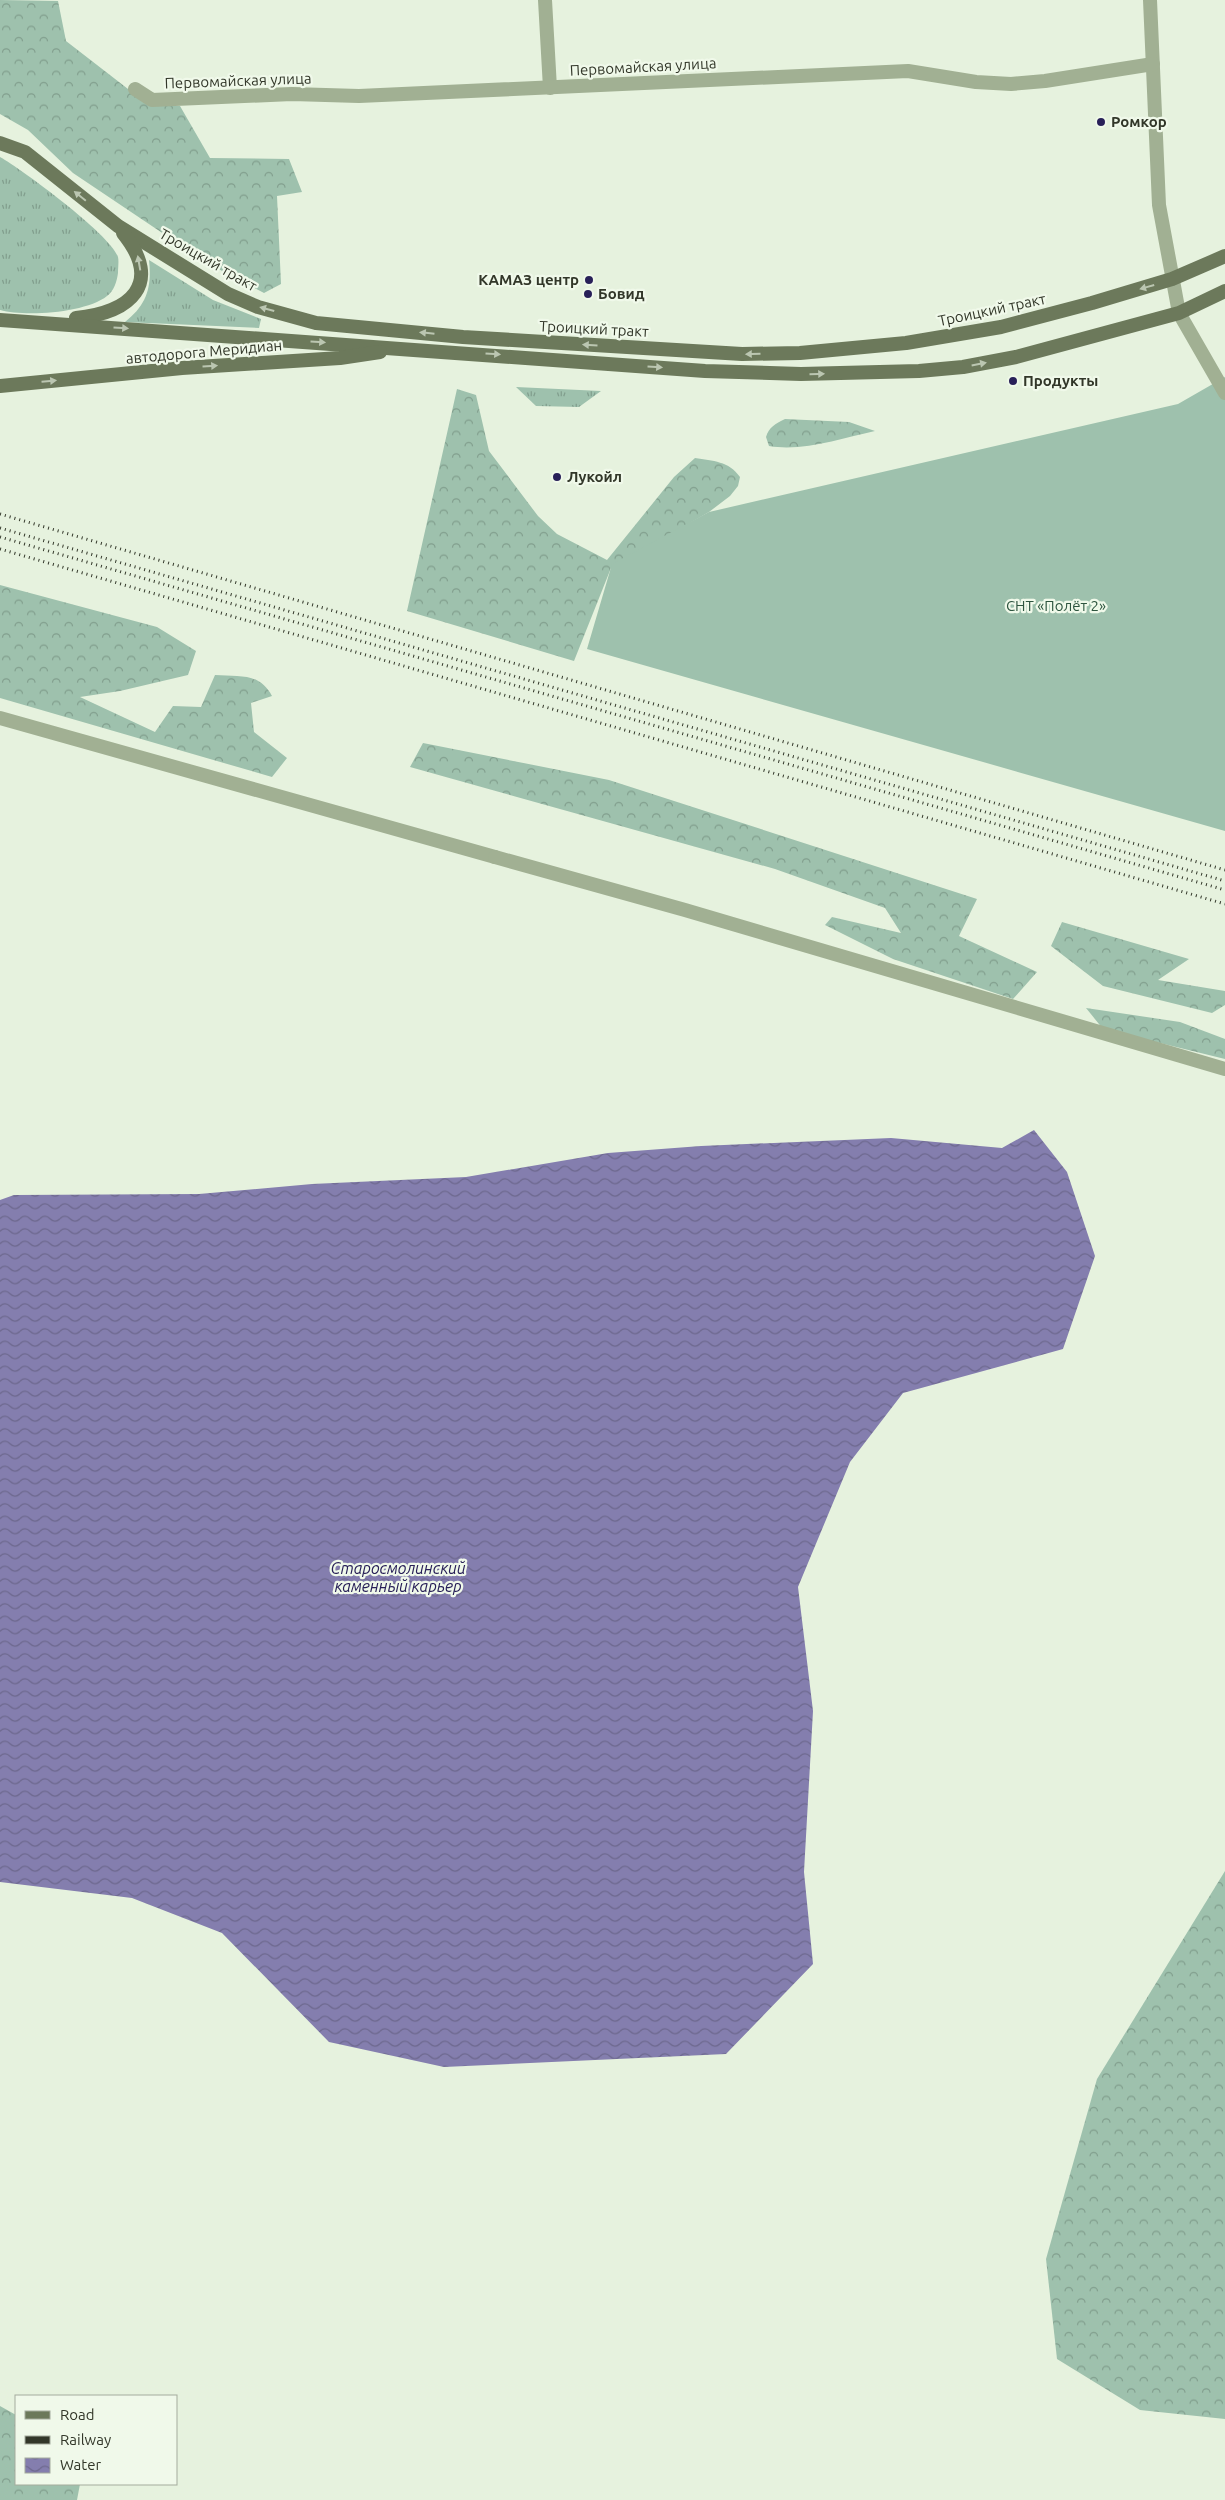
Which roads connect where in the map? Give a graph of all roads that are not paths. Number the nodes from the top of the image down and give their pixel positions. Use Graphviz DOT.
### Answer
graph roads {
  1 [pos="545,0"];
  2 [pos="1150,0"];
  3 [pos="1153,64"];
  4 [pos="550,88"];
  5 [pos="135,89"];
  6 [pos="0,134"];
  7 [pos="0,143"];
  8 [pos="25,152"];
  9 [pos="118,226"];
  10 [pos="1225,256"];
  11 [pos="1172,279"];
  12 [pos="1225,291"];
  13 [pos="1179,312"];
  14 [pos="0,320"];
  15 [pos="38,322"];
  16 [pos="411,348"];
  17 [pos="0,386"];
  18 [pos="1225,393"];
  19 [pos="0,718"];
  20 [pos="1225,1069"];
  1 -- 4 [label="street"];
  2 -- 3 [label="street"];
  3 -- 4 [label="street, Первомайская улица"];
  3 -- 11 [label="street"];
  4 -- 5 [label="street, Первомайская улица"];
  6 -- 8 [label="main road"];
  7 -- 8 [label="main road, Троицкий тракт"];
  9 -- 8 [label="main road, Троицкий тракт, one-way"];
  11 -- 9 [label="main road, Троицкий тракт, one-way"];
  15 -- 9 [label="main road, one-way"];
  10 -- 11 [label="main road, Троицкий тракт"];
  11 -- 13 [label="street"];
  12 -- 13 [label="main road"];
  16 -- 13 [label="main road, one-way"];
  13 -- 18 [label="street"];
  14 -- 15 [label="main road"];
  15 -- 16 [label="main road, one-way"];
  17 -- 16 [label="main road, автодорога Меридиан, one-way"];
  19 -- 20 [label="street"];
}
